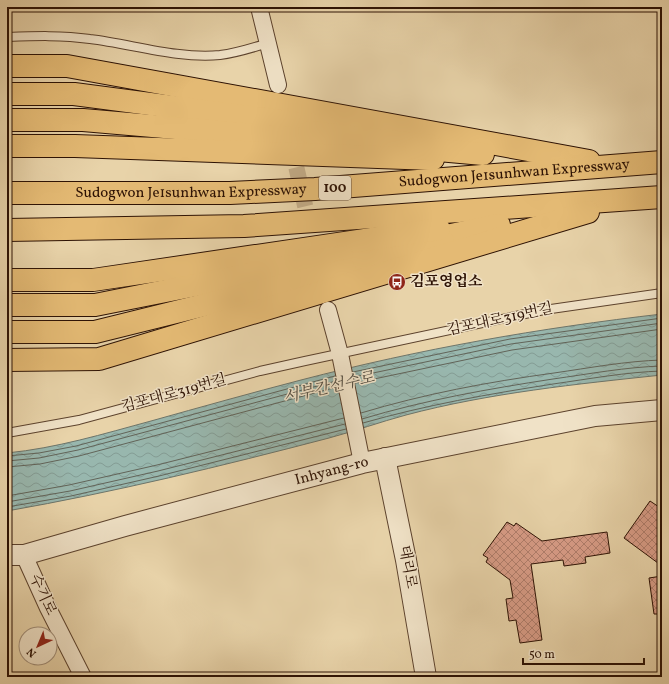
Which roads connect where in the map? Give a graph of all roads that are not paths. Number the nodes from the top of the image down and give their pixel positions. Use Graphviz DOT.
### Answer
graph roads {
  1 [pos="259,7"];
  2 [pos="7,37"];
  3 [pos="268,43"];
  4 [pos="7,66"];
  5 [pos="7,80"];
  6 [pos="278,85"];
  7 [pos="7,94"];
  8 [pos="7,107"];
  9 [pos="7,120"];
  10 [pos="7,133"];
  11 [pos="7,146"];
  12 [pos="7,158"];
  13 [pos="662,162"];
  14 [pos="618,166"];
  15 [pos="7,193"];
  16 [pos="662,198"];
  17 [pos="626,201"];
  18 [pos="7,230"];
  19 [pos="7,267"];
  20 [pos="7,280"];
  21 [pos="7,292"];
  22 [pos="662,293"];
  23 [pos="7,306"];
  24 [pos="328,310"];
  25 [pos="7,319"];
  26 [pos="7,332"];
  27 [pos="7,346"];
  28 [pos="340,354"];
  29 [pos="7,360"];
  30 [pos="662,410"];
  31 [pos="7,433"];
  32 [pos="385,458"];
  33 [pos="362,463"];
  34 [pos="15,555"];
  35 [pos="82,677"];
  36 [pos="426,677"];
  1 -- 3 [label="street"];
  2 -- 3 [label="lane"];
  3 -- 6 [label="street"];
  4 -- 14 [label="highway"];
  5 -- 14 [label="highway"];
  7 -- 14 [label="highway"];
  8 -- 14 [label="highway"];
  9 -- 14 [label="highway"];
  10 -- 14 [label="highway"];
  11 -- 14 [label="highway"];
  12 -- 14 [label="highway"];
  13 -- 14 [label="highway, Sudogwon Je1sunhwan Expressway / 100"];
  14 -- 15 [label="highway, Sudogwon Je1sunhwan Expressway / 100"];
  16 -- 17 [label="highway, Sudogwon Je1sunhwan Expressway / 100"];
  17 -- 18 [label="highway, Sudogwon Je1sunhwan Expressway / 100"];
  17 -- 19 [label="highway"];
  17 -- 20 [label="highway"];
  17 -- 21 [label="highway"];
  17 -- 23 [label="highway"];
  17 -- 25 [label="highway"];
  17 -- 26 [label="highway"];
  17 -- 27 [label="highway"];
  17 -- 29 [label="highway"];
  22 -- 28 [label="lane, 김포대로319번길"];
  24 -- 28 [label="street"];
  28 -- 31 [label="lane, 김포대로319번길"];
  28 -- 33 [label="street"];
  30 -- 32 [label="street, Inhyang-ro"];
  32 -- 33 [label="street, Inhyang-ro"];
  32 -- 36 [label="street, 태리로"];
  33 -- 34 [label="street, Inhyang-ro"];
  34 -- 35 [label="street, 수기로"];
}
